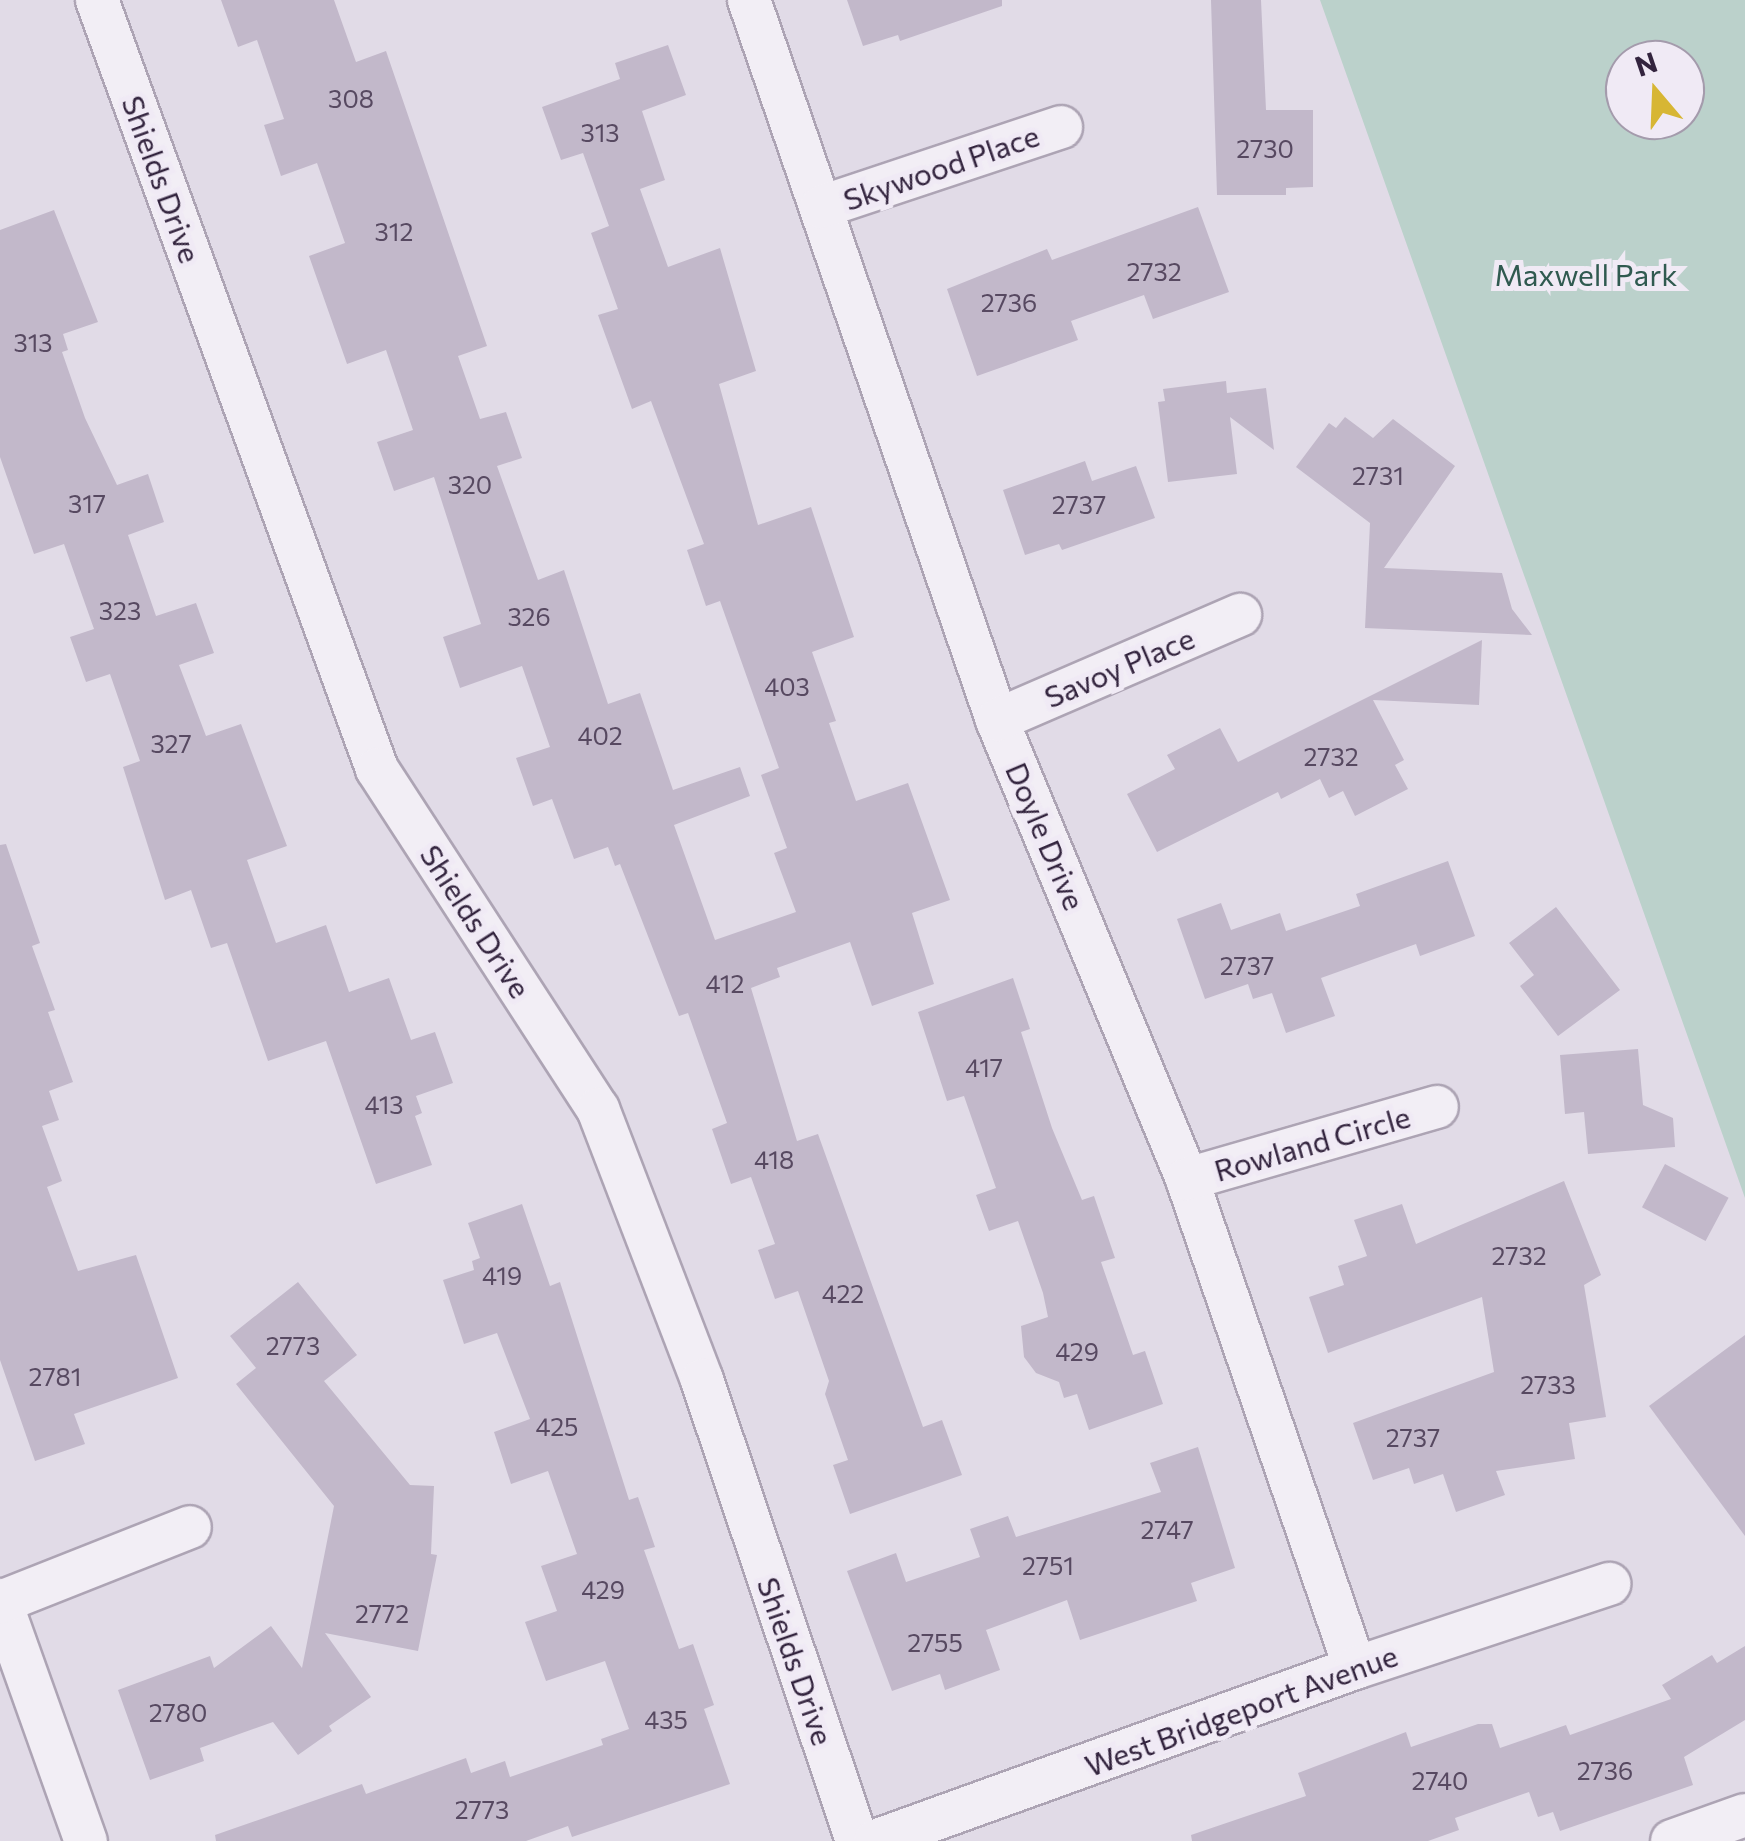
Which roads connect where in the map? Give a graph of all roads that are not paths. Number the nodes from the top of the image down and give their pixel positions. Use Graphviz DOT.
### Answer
graph roads {
  1 [pos="97,0"];
  2 [pos="748,0"];
  3 [pos="1061,127"];
  4 [pos="821,207"];
  5 [pos="1240,615"];
  6 [pos="997,720"];
  7 [pos="1437,1107"];
  8 [pos="1187,1179"];
  9 [pos="190,1527"];
  10 [pos="1608,1584"];
  11 [pos="0,1601"];
  12 [pos="1355,1668"];
  13 [pos="1745,1815"];
  14 [pos="86,1841"];
  15 [pos="856,1841"];
  16 [pos="875,1841"];
  17 [pos="1672,1841"];
  1 -- 15 [label="street, Shields Drive"];
  2 -- 4 [label="street, Doyle Drive"];
  3 -- 4 [label="street, Skywood Place"];
  4 -- 6 [label="street, Doyle Drive"];
  5 -- 6 [label="street, Savoy Place"];
  6 -- 8 [label="street, Doyle Drive"];
  7 -- 8 [label="street, Rowland Circle"];
  8 -- 12 [label="street, Doyle Drive"];
  9 -- 11 [label="street"];
  10 -- 12 [label="street, West Bridgeport Avenue"];
  11 -- 14 [label="street"];
  12 -- 16 [label="street, West Bridgeport Avenue"];
  13 -- 17 [label="street"];
}
